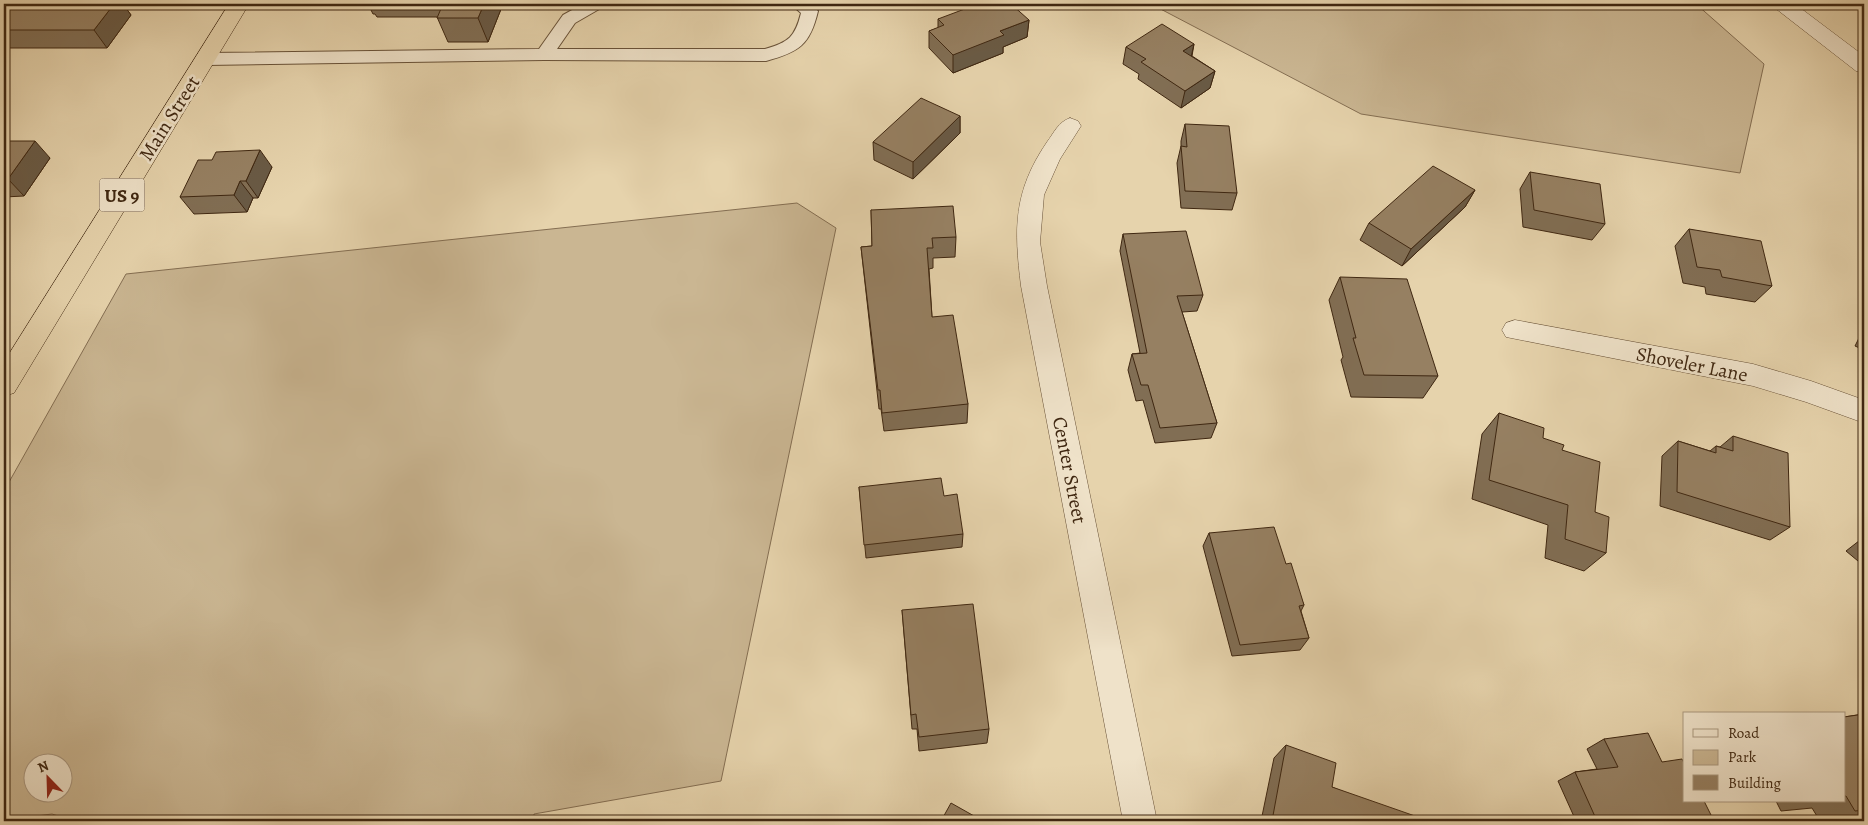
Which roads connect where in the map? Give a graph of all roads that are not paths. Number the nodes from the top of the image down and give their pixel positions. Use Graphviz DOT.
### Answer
graph roads {
  1 [pos="239,4"];
  2 [pos="595,4"];
  3 [pos="799,4"];
  4 [pos="1782,4"];
  5 [pos="544,54"];
  6 [pos="206,58"];
  7 [pos="1864,66"];
  8 [pos="1070,126"];
  9 [pos="1515,330"];
  10 [pos="4,385"];
  11 [pos="1864,412"];
  12 [pos="1140,821"];
  1 -- 6 [label="highway, Main Street / US 9"];
  2 -- 5 [label="lane"];
  3 -- 5 [label="lane"];
  4 -- 7 [label="street"];
  5 -- 6 [label="lane"];
  6 -- 10 [label="highway, Main Street / US 9"];
  8 -- 12 [label="street, Center Street"];
  9 -- 11 [label="street, Shoveler Lane"];
}
